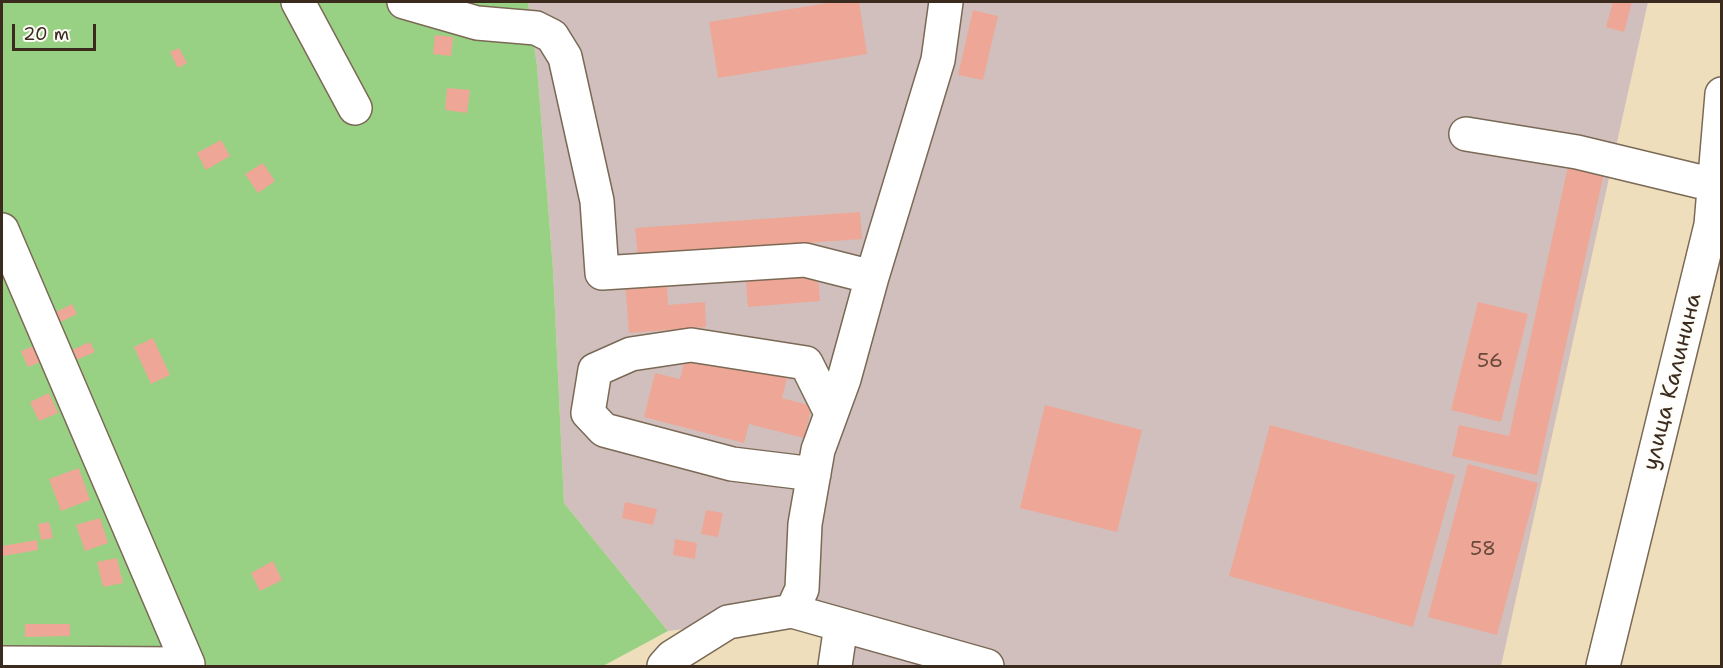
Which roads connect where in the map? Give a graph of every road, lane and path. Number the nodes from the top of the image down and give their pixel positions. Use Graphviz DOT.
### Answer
graph roads {
  1 [pos="298,2"];
  2 [pos="404,2"];
  3 [pos="946,2"];
  4 [pos="1722,94"];
  5 [pos="355,108"];
  6 [pos="1466,134"];
  7 [pos="1720,140"];
  8 [pos="1714,185"];
  9 [pos="1716,225"];
  10 [pos="2,230"];
  11 [pos="872,277"];
  12 [pos="831,413"];
  13 [pos="814,474"];
  14 [pos="792,610"];
  15 [pos="841,625"];
  16 [pos="2,663"];
  17 [pos="188,665"];
  18 [pos="664,666"];
  19 [pos="835,666"];
  20 [pos="987,666"];
  21 [pos="1603,666"];
  1 -- 5 [label="street"];
  2 -- 11 [label="street"];
  3 -- 11 [label="street"];
  4 -- 7 [label="street, улица Калинина"];
  6 -- 8 [label="street"];
  7 -- 8 [label="street, улица Калинина"];
  8 -- 9 [label="street, улица Калинина"];
  9 -- 21 [label="street, улица Калинина"];
  10 -- 17 [label="street"];
  11 -- 12 [label="street"];
  12 -- 13 [label="street"];
  12 -- 13 [label="street"];
  13 -- 14 [label="street"];
  14 -- 15 [label="street"];
  14 -- 18 [label="street"];
  15 -- 19 [label="street"];
  15 -- 20 [label="street"];
  16 -- 17 [label="street"];
}
